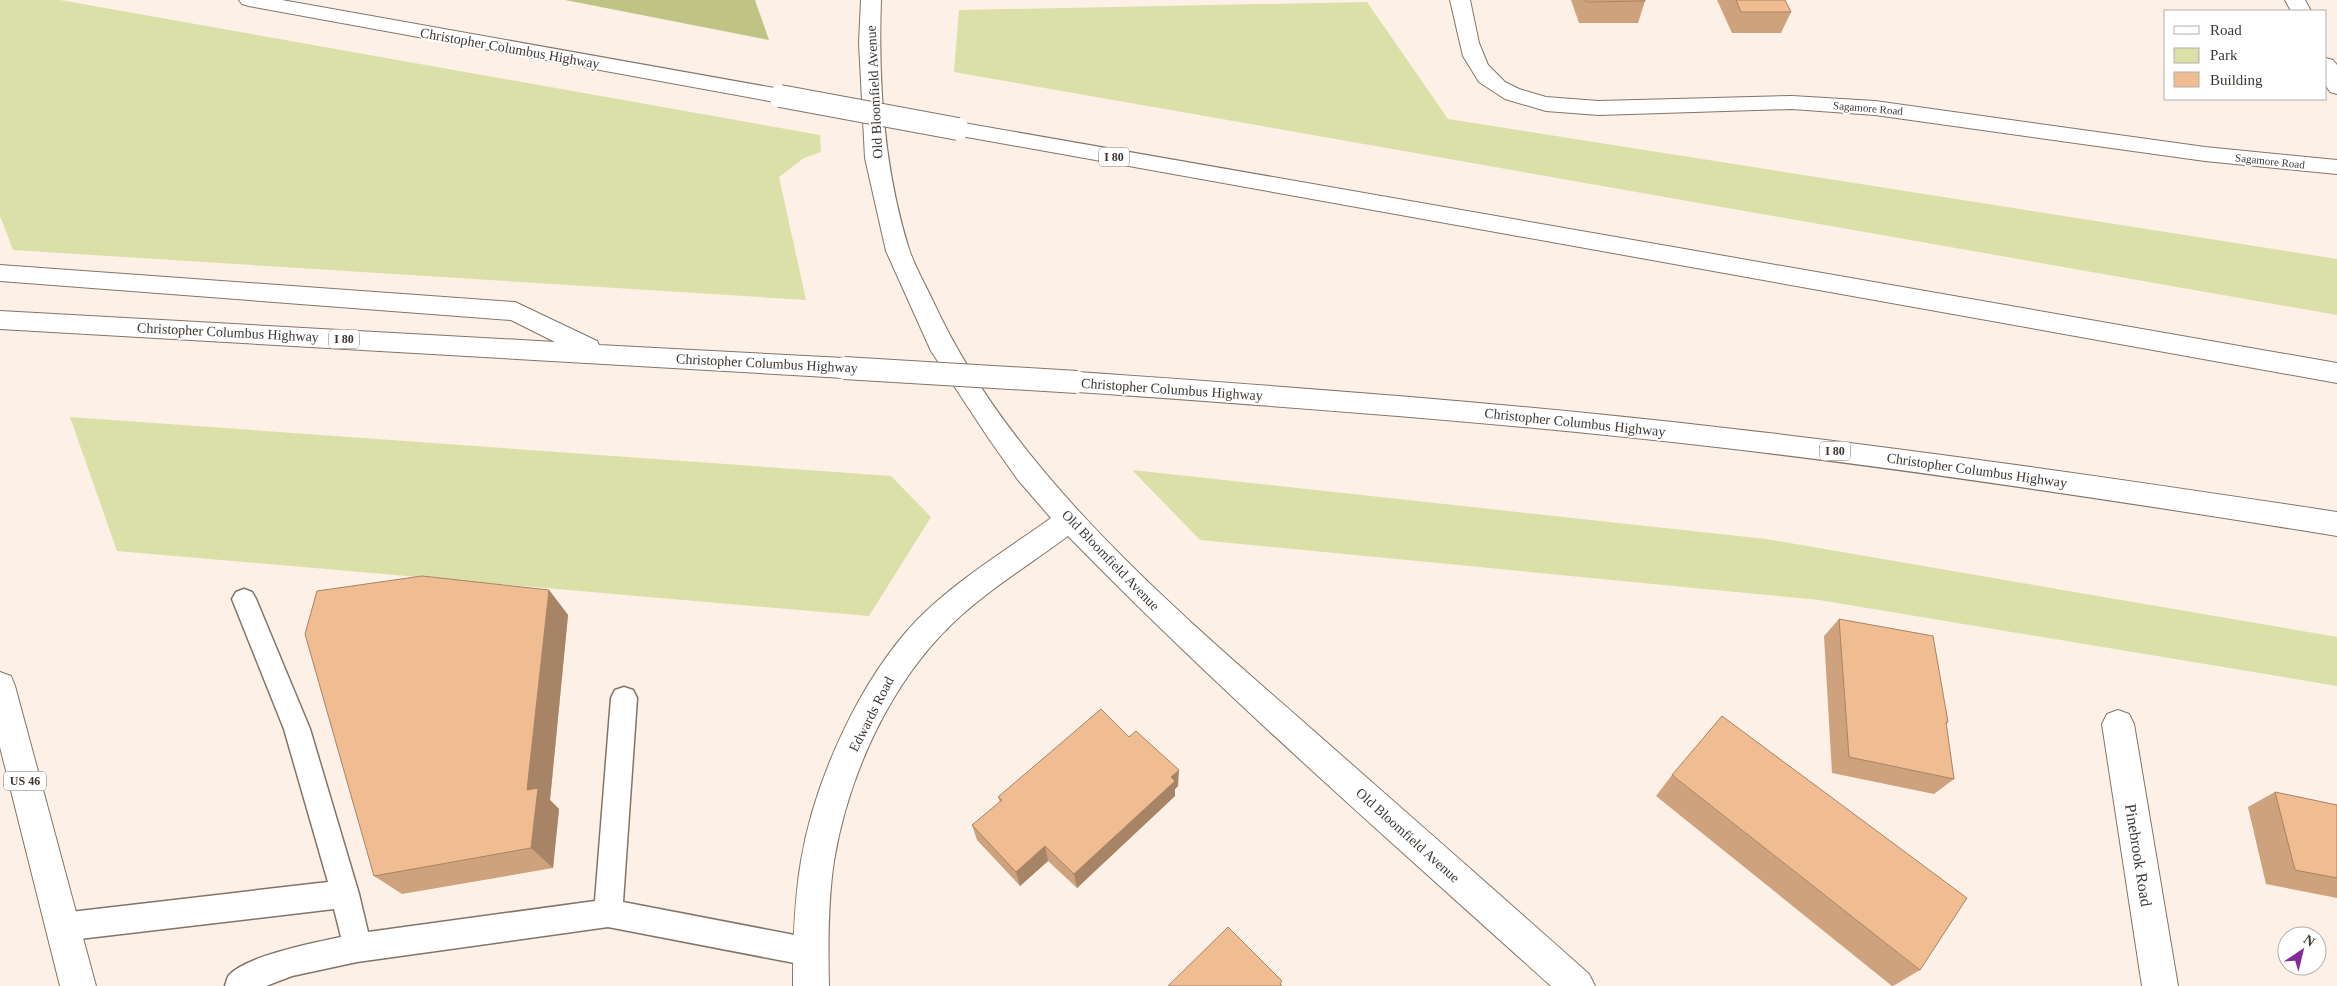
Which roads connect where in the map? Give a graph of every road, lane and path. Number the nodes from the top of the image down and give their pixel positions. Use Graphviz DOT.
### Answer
graph roads {
  1 [pos="249,0"];
  2 [pos="349,0"];
  3 [pos="871,0"];
  4 [pos="1460,0"];
  5 [pos="436,34"];
  6 [pos="2327,66"];
  7 [pos="2337,87"];
  8 [pos="2337,166"];
  9 [pos="0,273"];
  10 [pos="0,320"];
  11 [pos="597,353"];
  12 [pos="2336,376"];
  13 [pos="1070,520"];
  14 [pos="2337,524"];
  15 [pos="244,599"];
  16 [pos="0,686"];
  17 [pos="624,698"];
  18 [pos="2118,724"];
  19 [pos="345,894"];
  20 [pos="608,913"];
  21 [pos="62,927"];
  22 [pos="357,948"];
  23 [pos="810,952"];
  24 [pos="78,986"];
  25 [pos="239,986"];
  26 [pos="811,986"];
  27 [pos="1577,986"];
  28 [pos="2160,986"];
  1 -- 5 [label="main road, Christopher Columbus Highway / I 80"];
  2 -- 5 [label="main road"];
  3 -- 13 [label="main road, Old Bloomfield Avenue"];
  4 -- 8 [label="main road, Sagamore Road"];
  5 -- 12 [label="main road, Christopher Columbus Highway / I 80, bridge"];
  6 -- 7 [label="main road"];
  9 -- 11 [label="main road"];
  10 -- 11 [label="main road, Christopher Columbus Highway / I 80"];
  11 -- 14 [label="main road, Christopher Columbus Highway / I 80, bridge"];
  13 -- 23 [label="main road, Edwards Road"];
  13 -- 27 [label="main road, Old Bloomfield Avenue"];
  15 -- 19 [label="lane"];
  16 -- 21 [label="main road, US 46"];
  17 -- 20 [label="lane"];
  18 -- 28 [label="main road, Pinebrook Road"];
  19 -- 21 [label="lane"];
  19 -- 22 [label="lane"];
  20 -- 22 [label="lane"];
  20 -- 23 [label="lane"];
  21 -- 24 [label="main road, US 46"];
  22 -- 25 [label="lane"];
  23 -- 26 [label="main road, Edwards Road"];
}
